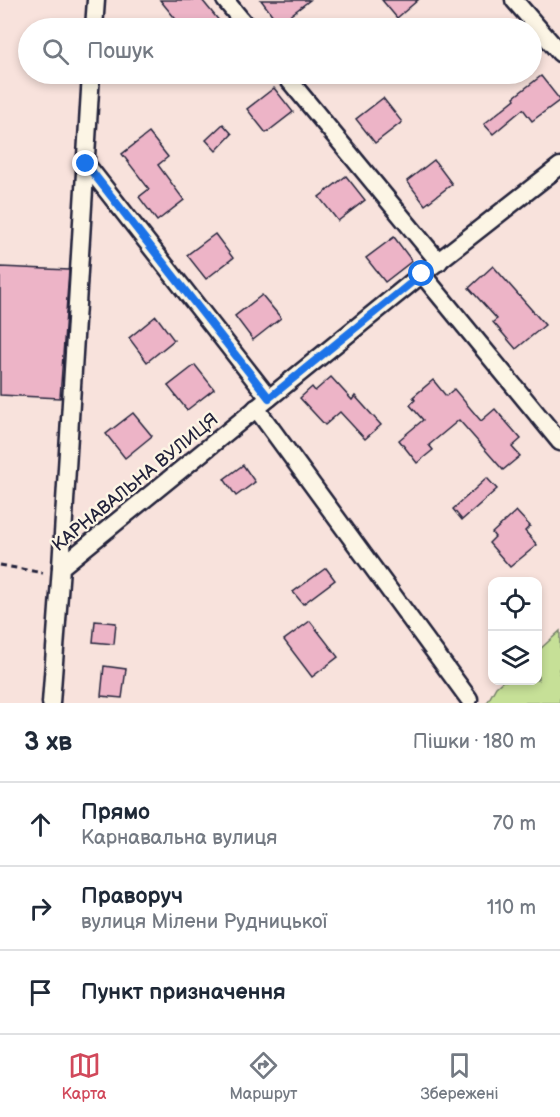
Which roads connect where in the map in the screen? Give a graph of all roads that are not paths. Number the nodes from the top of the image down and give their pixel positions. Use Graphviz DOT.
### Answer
graph roads {
  1 [pos="96,0"];
  2 [pos="225,0"];
  3 [pos="514,0"];
  4 [pos="95,18"];
  5 [pos="240,18"];
  6 [pos="530,18"];
  7 [pos="542,32"];
  8 [pos="560,53"];
  9 [pos="90,84"];
  10 [pos="292,84"];
  11 [pos="86,164"];
  12 [pos="560,166"];
  13 [pos="439,262"];
  14 [pos="422,274"];
  15 [pos="263,403"];
  16 [pos="560,442"];
  17 [pos="60,572"];
  18 [pos="468,699"];
  19 [pos="51,703"];
  1 -- 4 [label="street"];
  2 -- 5 [label="street"];
  3 -- 6 [label="street"];
  7 -- 8 [label="street"];
  9 -- 11 [label="street"];
  10 -- 13 [label="street"];
  11 -- 15 [label="street"];
  11 -- 17 [label="street"];
  12 -- 13 [label="street, КАРНАВАЛЬНА ВУЛИЦЯ"];
  13 -- 14 [label="street, КАРНАВАЛЬНА ВУЛИЦЯ"];
  14 -- 15 [label="street, КАРНАВАЛЬНА ВУЛИЦЯ"];
  14 -- 16 [label="street"];
  15 -- 17 [label="street, КАРНАВАЛЬНА ВУЛИЦЯ"];
  15 -- 18 [label="street"];
  17 -- 19 [label="street, КАРНАВАЛЬНА ВУЛИЦЯ"];
}
